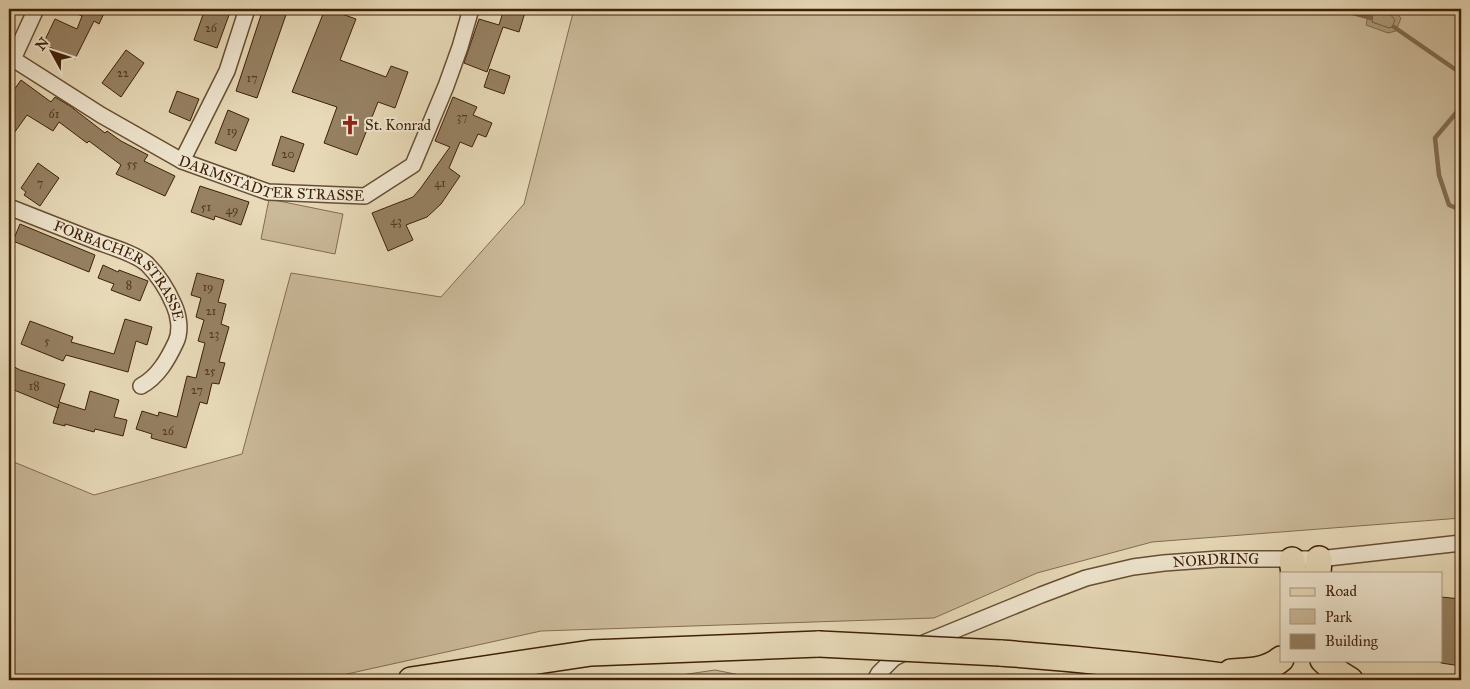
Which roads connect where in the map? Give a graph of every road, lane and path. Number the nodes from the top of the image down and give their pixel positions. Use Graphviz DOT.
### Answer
graph roads {
  1 [pos="36,9"];
  2 [pos="247,9"];
  3 [pos="472,9"];
  4 [pos="11,62"];
  5 [pos="182,161"];
  6 [pos="9,207"];
  7 [pos="140,386"];
  8 [pos="1461,543"];
  9 [pos="1293,566"];
  10 [pos="1319,566"];
  11 [pos="1054,657"];
  12 [pos="1280,661"];
  13 [pos="1325,662"];
  14 [pos="1213,674"];
  15 [pos="411,680"];
  16 [pos="875,680"];
  17 [pos="1106,680"];
  18 [pos="1252,680"];
  19 [pos="1350,680"];
  1 -- 4 [label="street"];
  2 -- 5 [label="street"];
  3 -- 5 [label="street, DARMSTÄDTER STRASSE"];
  4 -- 5 [label="street, DARMSTÄDTER STRASSE"];
  6 -- 7 [label="street, FORBACHER STRASSE"];
  8 -- 10 [label="street, NORDRING"];
  9 -- 10 [label="street, NORDRING"];
  9 -- 16 [label="street, NORDRING"];
  11 -- 14 [label="main road"];
  11 -- 15 [label="main road, bridge"];
  11 -- 17 [label="main road"];
  12 -- 14 [label="main road"];
  13 -- 19 [label="main road"];
  14 -- 18 [label="main road"];
}
